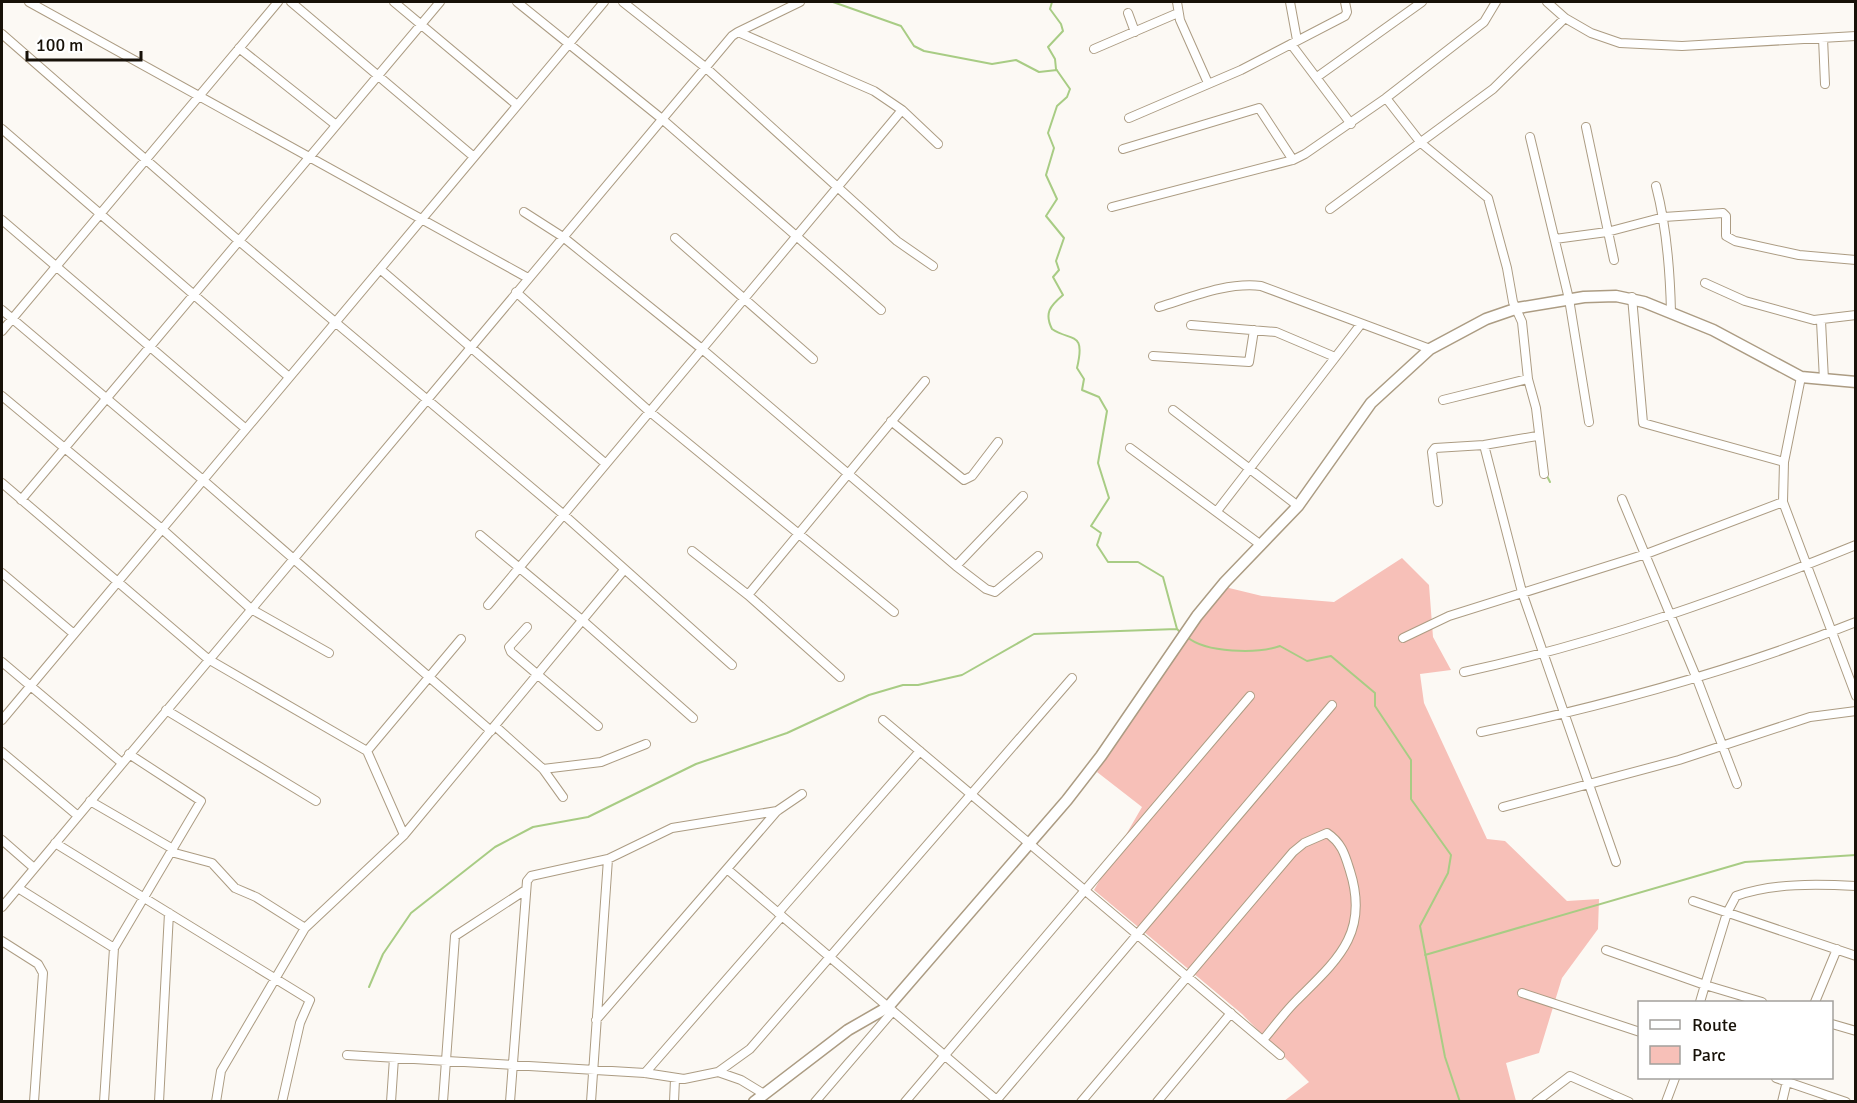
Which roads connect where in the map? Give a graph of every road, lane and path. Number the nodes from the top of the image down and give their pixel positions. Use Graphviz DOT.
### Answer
graph roads {
  1 [pos="28,2"];
  2 [pos="51,2"];
  3 [pos="278,2"];
  4 [pos="291,2"];
  5 [pos="394,2"];
  6 [pos="440,2"];
  7 [pos="518,2"];
  8 [pos="604,2"];
  9 [pos="623,2"];
  10 [pos="800,2"];
  11 [pos="1177,2"];
  12 [pos="1290,2"];
  13 [pos="1345,2"];
  14 [pos="1419,2"];
  15 [pos="1496,2"];
  16 [pos="1546,2"];
  17 [pos="46,11"];
  18 [pos="1128,13"];
  19 [pos="1178,13"];
  20 [pos="1565,18"];
  21 [pos="422,23"];
  22 [pos="738,32"];
  23 [pos="1135,32"];
  24 [pos="2,34"];
  25 [pos="1856,36"];
  26 [pos="1824,38"];
  27 [pos="570,42"];
  28 [pos="1294,42"];
  29 [pos="240,48"];
  30 [pos="1094,49"];
  31 [pos="705,67"];
  32 [pos="379,74"];
  33 [pos="1317,77"];
  34 [pos="1208,84"];
  35 [pos="1824,84"];
  36 [pos="198,97"];
  37 [pos="1386,98"];
  38 [pos="517,105"];
  39 [pos="902,110"];
  40 [pos="1129,118"];
  41 [pos="662,119"];
  42 [pos="1351,124"];
  43 [pos="336,125"];
  44 [pos="1586,127"];
  45 [pos="2,129"];
  46 [pos="1530,137"];
  47 [pos="1421,143"];
  48 [pos="939,144"];
  49 [pos="1123,149"];
  50 [pos="309,157"];
  51 [pos="474,157"];
  52 [pos="146,159"];
  53 [pos="1293,160"];
  54 [pos="838,186"];
  55 [pos="1656,186"];
  56 [pos="1112,207"];
  57 [pos="1330,209"];
  58 [pos="524,212"];
  59 [pos="100,214"];
  60 [pos="1664,217"];
  61 [pos="421,219"];
  62 [pos="2,220"];
  63 [pos="1607,232"];
  64 [pos="797,236"];
  65 [pos="563,237"];
  66 [pos="675,238"];
  67 [pos="1555,239"];
  68 [pos="239,241"];
  69 [pos="1614,260"];
  70 [pos="1856,260"];
  71 [pos="56,266"];
  72 [pos="933,266"];
  73 [pos="380,269"];
  74 [pos="528,278"];
  75 [pos="1705,283"];
  76 [pos="516,292"];
  77 [pos="194,295"];
  78 [pos="1632,297"];
  79 [pos="745,299"];
  80 [pos="1569,299"];
  81 [pos="1159,307"];
  82 [pos="1518,308"];
  83 [pos="2,310"];
  84 [pos="882,310"];
  85 [pos="1671,312"];
  86 [pos="1856,315"];
  87 [pos="12,319"];
  88 [pos="1821,321"];
  89 [pos="335,322"];
  90 [pos="1361,324"];
  91 [pos="1191,325"];
  92 [pos="1254,330"];
  93 [pos="2,331"];
  94 [pos="471,346"];
  95 [pos="150,347"];
  96 [pos="702,350"];
  97 [pos="1430,350"];
  98 [pos="1153,356"];
  99 [pos="1335,357"];
  100 [pos="813,359"];
  101 [pos="289,377"];
  102 [pos="1801,377"];
  103 [pos="1528,379"];
  104 [pos="1824,380"];
  105 [pos="925,381"];
  106 [pos="1856,382"];
  107 [pos="2,396"];
  108 [pos="107,399"];
  109 [pos="427,399"];
  110 [pos="1443,400"];
  111 [pos="1173,410"];
  112 [pos="650,412"];
  113 [pos="891,422"];
  114 [pos="1589,422"];
  115 [pos="246,429"];
  116 [pos="1537,436"];
  117 [pos="998,442"];
  118 [pos="1484,445"];
  119 [pos="65,448"];
  120 [pos="1130,448"];
  121 [pos="1784,462"];
  122 [pos="606,464"];
  123 [pos="1249,468"];
  124 [pos="848,473"];
  125 [pos="1544,474"];
  126 [pos="203,480"];
  127 [pos="2,483"];
  128 [pos="1023,496"];
  129 [pos="1622,499"];
  130 [pos="21,500"];
  131 [pos="1438,502"];
  132 [pos="1783,502"];
  133 [pos="1298,506"];
  134 [pos="1216,511"];
  135 [pos="564,514"];
  136 [pos="162,529"];
  137 [pos="798,533"];
  138 [pos="480,536"];
  139 [pos="1261,545"];
  140 [pos="1856,545"];
  141 [pos="692,551"];
  142 [pos="1646,554"];
  143 [pos="1038,556"];
  144 [pos="293,558"];
  145 [pos="1805,565"];
  146 [pos="956,566"];
  147 [pos="519,568"];
  148 [pos="624,570"];
  149 [pos="2,573"];
  150 [pos="118,581"];
  151 [pos="1522,592"];
  152 [pos="748,595"];
  153 [pos="488,605"];
  154 [pos="250,609"];
  155 [pos="894,612"];
  156 [pos="1670,616"];
  157 [pos="582,620"];
  158 [pos="1856,622"];
  159 [pos="526,627"];
  160 [pos="1830,632"];
  161 [pos="74,634"];
  162 [pos="1403,638"];
  163 [pos="461,639"];
  164 [pos="329,653"];
  165 [pos="1543,655"];
  166 [pos="208,659"];
  167 [pos="2,662"];
  168 [pos="732,665"];
  169 [pos="1464,672"];
  170 [pos="538,674"];
  171 [pos="429,677"];
  172 [pos="840,677"];
  173 [pos="1072,678"];
  174 [pos="1697,679"];
  175 [pos="30,686"];
  176 [pos="1250,696"];
  177 [pos="1856,696"];
  178 [pos="1332,705"];
  179 [pos="166,710"];
  180 [pos="1856,711"];
  181 [pos="1566,714"];
  182 [pos="693,718"];
  183 [pos="2,720"];
  184 [pos="883,720"];
  185 [pos="598,726"];
  186 [pos="493,729"];
  187 [pos="1481,732"];
  188 [pos="646,744"];
  189 [pos="1720,746"];
  190 [pos="367,751"];
  191 [pos="920,751"];
  192 [pos="2,752"];
  193 [pos="129,754"];
  194 [pos="122,763"];
  195 [pos="543,769"];
  196 [pos="1589,782"];
  197 [pos="1737,784"];
  198 [pos="802,794"];
  199 [pos="971,794"];
  200 [pos="563,797"];
  201 [pos="90,801"];
  202 [pos="316,801"];
  203 [pos="1503,807"];
  204 [pos="777,811"];
  205 [pos="78,816"];
  206 [pos="404,835"];
  207 [pos="2,840"];
  208 [pos="56,843"];
  209 [pos="1030,843"];
  210 [pos="172,850"];
  211 [pos="608,859"];
  212 [pos="1616,862"];
  213 [pos="34,868"];
  214 [pos="727,869"];
  215 [pos="1856,886"];
  216 [pos="18,888"];
  217 [pos="1084,889"];
  218 [pos="524,891"];
  219 [pos="144,897"];
  220 [pos="1693,902"];
  221 [pos="2,907"];
  222 [pos="170,913"];
  223 [pos="1727,913"];
  224 [pos="780,915"];
  225 [pos="305,928"];
  226 [pos="1137,934"];
  227 [pos="2,941"];
  228 [pos="114,948"];
  229 [pos="1837,949"];
  230 [pos="1606,950"];
  231 [pos="1856,956"];
  232 [pos="831,958"];
  233 [pos="1188,977"];
  234 [pos="275,978"];
  235 [pos="1705,985"];
  236 [pos="1522,993"];
  237 [pos="1700,1001"];
  238 [pos="1759,1001"];
  239 [pos="1815,1001"];
  240 [pos="891,1009"];
  241 [pos="1231,1013"];
  242 [pos="596,1020"];
  243 [pos="1833,1024"];
  244 [pos="1638,1031"];
  245 [pos="1856,1031"];
  246 [pos="1263,1040"];
  247 [pos="1280,1054"];
  248 [pos="347,1055"];
  249 [pos="946,1056"];
  250 [pos="394,1058"];
  251 [pos="446,1061"];
  252 [pos="512,1065"];
  253 [pos="593,1070"];
  254 [pos="718,1072"];
  255 [pos="645,1073"];
  256 [pos="675,1079"];
  257 [pos="1674,1079"];
  258 [pos="1782,1079"];
  259 [pos="1787,1081"];
  260 [pos="764,1094"];
  261 [pos="34,1101"];
  262 [pos="104,1101"];
  263 [pos="159,1101"];
  264 [pos="216,1101"];
  265 [pos="282,1101"];
  266 [pos="391,1101"];
  267 [pos="442,1101"];
  268 [pos="510,1101"];
  269 [pos="591,1101"];
  270 [pos="674,1101"];
  271 [pos="754,1101"];
  272 [pos="816,1101"];
  273 [pos="905,1101"];
  274 [pos="997,1101"];
  275 [pos="1081,1101"];
  276 [pos="1157,1101"];
  277 [pos="1536,1101"];
  278 [pos="1629,1101"];
  279 [pos="1666,1101"];
  280 [pos="1782,1101"];
  281 [pos="1846,1101"];
  1 -- 17 [label="street"];
  2 -- 17 [label="street"];
  3 -- 29 [label="street"];
  4 -- 32 [label="street"];
  5 -- 21 [label="street"];
  6 -- 21 [label="street"];
  7 -- 27 [label="street"];
  8 -- 27 [label="street"];
  9 -- 31 [label="street"];
  10 -- 22 [label="street"];
  11 -- 19 [label="street"];
  12 -- 28 [label="street"];
  13 -- 28 [label="street"];
  14 -- 33 [label="street"];
  15 -- 37 [label="street"];
  16 -- 20 [label="street"];
  17 -- 36 [label="street"];
  18 -- 23 [label="street"];
  19 -- 23 [label="street"];
  19 -- 34 [label="street"];
  20 -- 26 [label="street"];
  20 -- 47 [label="street"];
  21 -- 32 [label="street"];
  21 -- 38 [label="street"];
  22 -- 31 [label="street"];
  22 -- 39 [label="street"];
  23 -- 30 [label="street"];
  24 -- 52 [label="street"];
  25 -- 26 [label="street"];
  26 -- 35 [label="street"];
  27 -- 38 [label="street"];
  27 -- 41 [label="street"];
  28 -- 33 [label="street"];
  28 -- 34 [label="street"];
  29 -- 36 [label="street"];
  29 -- 43 [label="street"];
  31 -- 41 [label="street"];
  31 -- 54 [label="street"];
  32 -- 43 [label="street"];
  32 -- 51 [label="street"];
  33 -- 42 [label="street"];
  34 -- 40 [label="street"];
  36 -- 50 [label="street"];
  36 -- 52 [label="street"];
  37 -- 42 [label="street"];
  37 -- 47 [label="street"];
  38 -- 51 [label="street"];
  39 -- 48 [label="street"];
  39 -- 54 [label="street"];
  41 -- 64 [label="street"];
  41 -- 65 [label="street"];
  42 -- 53 [label="street"];
  43 -- 50 [label="street"];
  44 -- 63 [label="street"];
  45 -- 59 [label="street"];
  46 -- 67 [label="street"];
  47 -- 57 [label="street"];
  47 -- 82 [label="street"];
  49 -- 53 [label="street"];
  50 -- 61 [label="street"];
  50 -- 68 [label="street"];
  51 -- 61 [label="street"];
  52 -- 59 [label="street"];
  52 -- 68 [label="street"];
  53 -- 56 [label="street"];
  54 -- 64 [label="street"];
  54 -- 72 [label="street"];
  55 -- 60 [label="street"];
  58 -- 65 [label="street"];
  59 -- 71 [label="street"];
  59 -- 77 [label="street"];
  60 -- 63 [label="street"];
  60 -- 70 [label="street"];
  60 -- 85 [label="street"];
  61 -- 73 [label="street"];
  61 -- 74 [label="street"];
  62 -- 71 [label="street"];
  63 -- 67 [label="street"];
  63 -- 69 [label="street"];
  64 -- 79 [label="street"];
  64 -- 84 [label="street"];
  65 -- 74 [label="street"];
  65 -- 96 [label="street"];
  66 -- 79 [label="street"];
  67 -- 80 [label="street"];
  68 -- 77 [label="street"];
  68 -- 89 [label="street"];
  71 -- 87 [label="street"];
  71 -- 95 [label="street"];
  73 -- 89 [label="street"];
  73 -- 94 [label="street"];
  74 -- 76 [label="street"];
  75 -- 88 [label="street"];
  76 -- 94 [label="street"];
  76 -- 112 [label="street"];
  77 -- 95 [label="street"];
  77 -- 101 [label="street"];
  78 -- 80 [label="street"];
  78 -- 85 [label="street"];
  78 -- 121 [label="street"];
  79 -- 96 [label="street"];
  79 -- 100 [label="street"];
  80 -- 82 [label="street"];
  80 -- 114 [label="street"];
  81 -- 90 [label="street"];
  82 -- 97 [label="street"];
  82 -- 103 [label="street"];
  83 -- 87 [label="street"];
  85 -- 102 [label="street"];
  86 -- 88 [label="street"];
  87 -- 93 [label="street"];
  87 -- 108 [label="street"];
  88 -- 104 [label="street"];
  89 -- 101 [label="street"];
  89 -- 109 [label="street"];
  90 -- 97 [label="street"];
  90 -- 99 [label="street"];
  91 -- 92 [label="street"];
  92 -- 98 [label="street"];
  92 -- 99 [label="street"];
  94 -- 109 [label="street"];
  94 -- 122 [label="street"];
  95 -- 108 [label="street"];
  95 -- 115 [label="street"];
  96 -- 112 [label="street"];
  96 -- 124 [label="street"];
  97 -- 133 [label="street"];
  99 -- 123 [label="street"];
  101 -- 115 [label="street"];
  102 -- 104 [label="street"];
  102 -- 121 [label="street"];
  103 -- 110 [label="street"];
  103 -- 116 [label="street"];
  104 -- 106 [label="street"];
  105 -- 113 [label="street"];
  107 -- 119 [label="street"];
  108 -- 119 [label="street"];
  108 -- 126 [label="street"];
  109 -- 135 [label="street"];
  109 -- 144 [label="street"];
  111 -- 123 [label="street"];
  112 -- 122 [label="street"];
  112 -- 137 [label="street"];
  113 -- 117 [label="street"];
  113 -- 124 [label="street"];
  115 -- 126 [label="street"];
  116 -- 118 [label="street"];
  116 -- 125 [label="street"];
  118 -- 131 [label="street"];
  118 -- 151 [label="street"];
  119 -- 130 [label="street"];
  119 -- 136 [label="street"];
  120 -- 134 [label="street"];
  121 -- 132 [label="street"];
  122 -- 135 [label="street"];
  123 -- 133 [label="street"];
  123 -- 134 [label="street"];
  124 -- 137 [label="street"];
  124 -- 146 [label="street"];
  126 -- 136 [label="street"];
  126 -- 144 [label="street"];
  127 -- 130 [label="street"];
  128 -- 146 [label="street"];
  129 -- 142 [label="street"];
  130 -- 150 [label="street"];
  132 -- 142 [label="street"];
  132 -- 145 [label="street"];
  133 -- 139 [label="street"];
  134 -- 139 [label="street"];
  135 -- 147 [label="street"];
  135 -- 148 [label="street"];
  136 -- 150 [label="street"];
  136 -- 154 [label="street"];
  137 -- 152 [label="street"];
  137 -- 155 [label="street"];
  138 -- 147 [label="street"];
  139 -- 209 [label="street"];
  140 -- 145 [label="street"];
  141 -- 152 [label="street"];
  142 -- 151 [label="street"];
  142 -- 156 [label="street"];
  143 -- 146 [label="street"];
  144 -- 154 [label="street"];
  144 -- 171 [label="street"];
  145 -- 156 [label="street"];
  145 -- 160 [label="street"];
  147 -- 153 [label="street"];
  147 -- 157 [label="street"];
  148 -- 157 [label="street"];
  148 -- 168 [label="street"];
  149 -- 161 [label="street"];
  150 -- 161 [label="street"];
  150 -- 166 [label="street"];
  151 -- 162 [label="street"];
  151 -- 165 [label="street"];
  152 -- 172 [label="street"];
  154 -- 164 [label="street"];
  154 -- 166 [label="street"];
  156 -- 165 [label="street"];
  156 -- 174 [label="street"];
  157 -- 170 [label="street"];
  157 -- 182 [label="street"];
  158 -- 160 [label="street"];
  159 -- 170 [label="street"];
  160 -- 174 [label="street"];
  160 -- 177 [label="street"];
  161 -- 175 [label="street"];
  163 -- 171 [label="street"];
  165 -- 169 [label="street"];
  165 -- 181 [label="street"];
  166 -- 179 [label="street"];
  166 -- 190 [label="street"];
  167 -- 175 [label="street"];
  170 -- 185 [label="street"];
  170 -- 186 [label="street"];
  171 -- 186 [label="street"];
  171 -- 190 [label="street"];
  173 -- 199 [label="street"];
  174 -- 181 [label="street"];
  174 -- 189 [label="street"];
  175 -- 183 [label="street"];
  175 -- 194 [label="street"];
  176 -- 217 [label="street"];
  178 -- 226 [label="street"];
  179 -- 193 [label="street"];
  179 -- 202 [label="street"];
  180 -- 189 [label="street"];
  181 -- 187 [label="street"];
  181 -- 196 [label="street"];
  184 -- 191 [label="street"];
  186 -- 195 [label="street"];
  186 -- 206 [label="street"];
  188 -- 195 [label="street"];
  189 -- 196 [label="street"];
  189 -- 197 [label="street"];
  190 -- 206 [label="street"];
  191 -- 199 [label="street"];
  191 -- 224 [label="street"];
  192 -- 205 [label="street"];
  193 -- 194 [label="street"];
  193 -- 210 [label="street"];
  194 -- 201 [label="street"];
  195 -- 200 [label="street"];
  196 -- 203 [label="street"];
  196 -- 212 [label="street"];
  198 -- 204 [label="street"];
  199 -- 209 [label="street"];
  199 -- 232 [label="street"];
  201 -- 205 [label="street"];
  201 -- 210 [label="street"];
  204 -- 211 [label="street"];
  204 -- 214 [label="street"];
  205 -- 208 [label="street"];
  206 -- 225 [label="street"];
  207 -- 213 [label="street"];
  208 -- 213 [label="street"];
  208 -- 219 [label="street"];
  209 -- 217 [label="street"];
  209 -- 240 [label="street"];
  210 -- 219 [label="street"];
  210 -- 225 [label="street"];
  211 -- 218 [label="street"];
  211 -- 242 [label="street"];
  213 -- 216 [label="street"];
  214 -- 224 [label="street"];
  214 -- 242 [label="street"];
  215 -- 223 [label="street"];
  216 -- 221 [label="street"];
  216 -- 228 [label="street"];
  217 -- 226 [label="street"];
  217 -- 249 [label="street"];
  218 -- 251 [label="street"];
  218 -- 252 [label="street"];
  219 -- 222 [label="street"];
  219 -- 228 [label="street"];
  220 -- 223 [label="street"];
  222 -- 234 [label="street"];
  222 -- 263 [label="street"];
  223 -- 229 [label="street"];
  223 -- 235 [label="street"];
  224 -- 232 [label="street"];
  224 -- 255 [label="street"];
  225 -- 234 [label="street"];
  226 -- 233 [label="street"];
  226 -- 274 [label="street"];
  227 -- 261 [label="street"];
  228 -- 262 [label="street"];
  229 -- 231 [label="street"];
  229 -- 239 [label="street"];
  230 -- 235 [label="street"];
  232 -- 240 [label="street"];
  232 -- 254 [label="street"];
  233 -- 241 [label="street"];
  233 -- 246 [label="street"];
  233 -- 275 [label="street"];
  234 -- 264 [label="street"];
  234 -- 265 [label="street"];
  235 -- 237 [label="street"];
  235 -- 238 [label="street"];
  236 -- 244 [label="street"];
  240 -- 249 [label="street"];
  240 -- 260 [label="street"];
  240 -- 272 [label="street"];
  241 -- 246 [label="street"];
  241 -- 276 [label="street"];
  242 -- 253 [label="street"];
  243 -- 245 [label="street"];
  246 -- 247 [label="street"];
  248 -- 250 [label="street"];
  249 -- 273 [label="street"];
  249 -- 274 [label="street"];
  250 -- 251 [label="street"];
  250 -- 266 [label="street"];
  251 -- 252 [label="street"];
  251 -- 267 [label="street"];
  252 -- 253 [label="street"];
  252 -- 268 [label="street"];
  253 -- 255 [label="street"];
  253 -- 269 [label="street"];
  254 -- 256 [label="street"];
  254 -- 260 [label="street"];
  255 -- 256 [label="street"];
  256 -- 270 [label="street"];
  257 -- 279 [label="street"];
  258 -- 259 [label="street"];
  259 -- 280 [label="street"];
  259 -- 281 [label="street"];
  260 -- 271 [label="street"];
  277 -- 278 [label="street"];
}
